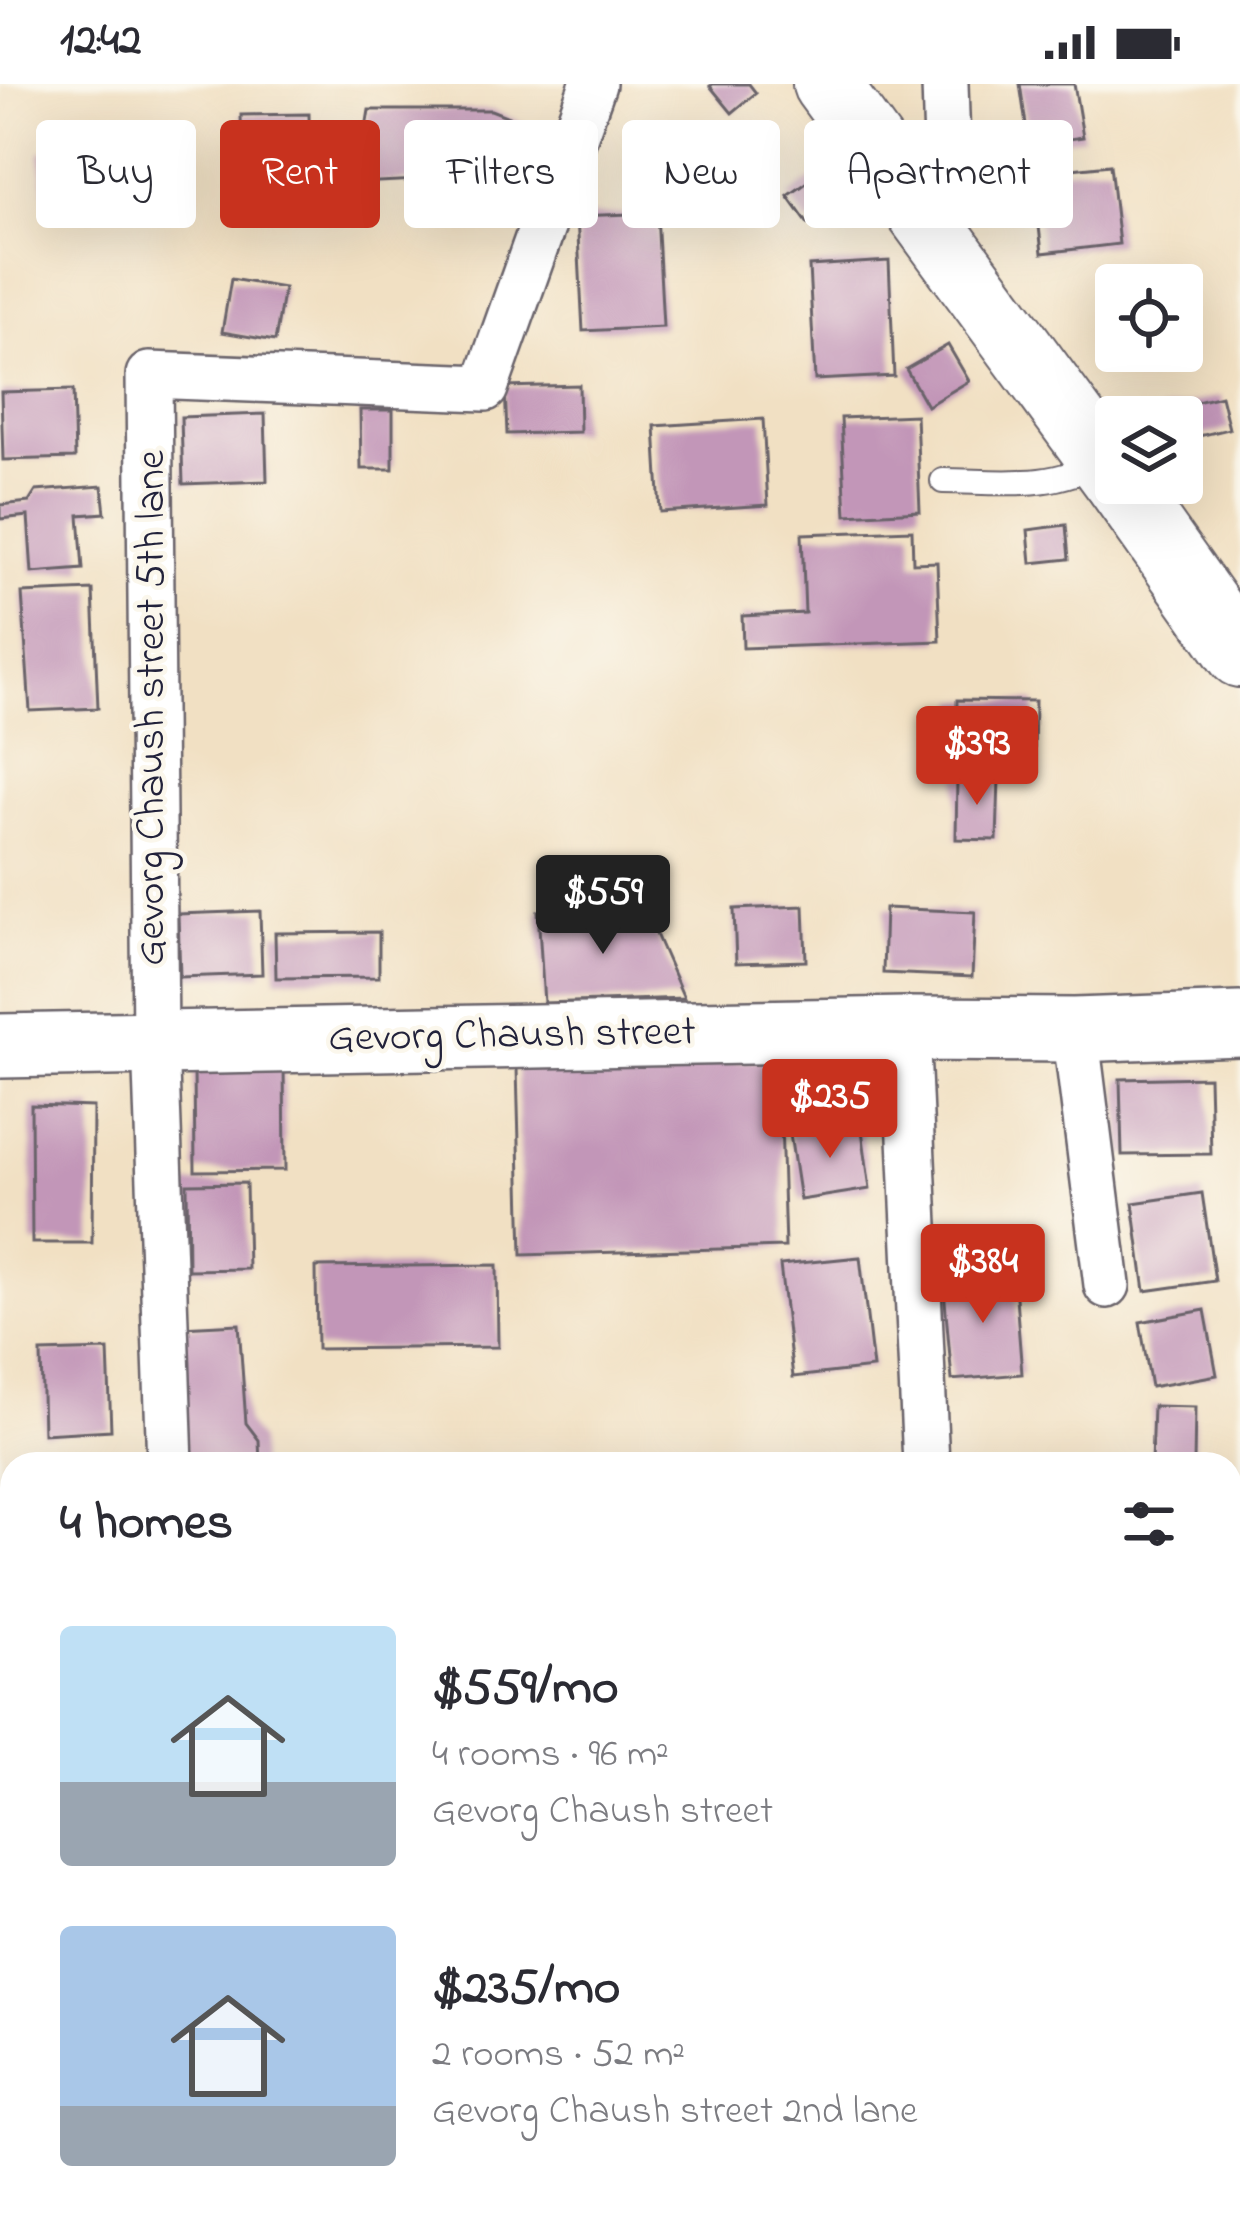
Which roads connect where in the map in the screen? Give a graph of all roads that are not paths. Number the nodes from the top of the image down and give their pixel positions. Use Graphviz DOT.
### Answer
graph roads {
  1 [pos="592,84"];
  2 [pos="826,84"];
  3 [pos="945,84"];
  4 [pos="852,120"];
  5 [pos="946,120"];
  6 [pos="932,228"];
  7 [pos="1095,451"];
  8 [pos="1095,474"];
  9 [pos="944,482"];
  10 [pos="1133,504"];
  11 [pos="1240,654"];
  12 [pos="1240,1024"];
  13 [pos="906,1029"];
  14 [pos="1075,1030"];
  15 [pos="155,1042"];
  16 [pos="0,1046"];
  17 [pos="1107,1285"];
  18 [pos="170,1452"];
  19 [pos="925,1452"];
  1 -- 15 [label="street, Gevorg Chaush street 5th lane"];
  2 -- 4 [label="main road"];
  3 -- 5 [label="street"];
  6 -- 7 [label="main road"];
  8 -- 9 [label="lane"];
  10 -- 11 [label="main road"];
  12 -- 14 [label="main road, Gevorg Chaush street"];
  13 -- 14 [label="main road, Gevorg Chaush street"];
  13 -- 15 [label="main road, Gevorg Chaush street"];
  13 -- 19 [label="street"];
  14 -- 17 [label="street"];
  15 -- 16 [label="main road, Gevorg Chaush street"];
  15 -- 18 [label="street, Gevorg Chaush street 5th lane"];
}
